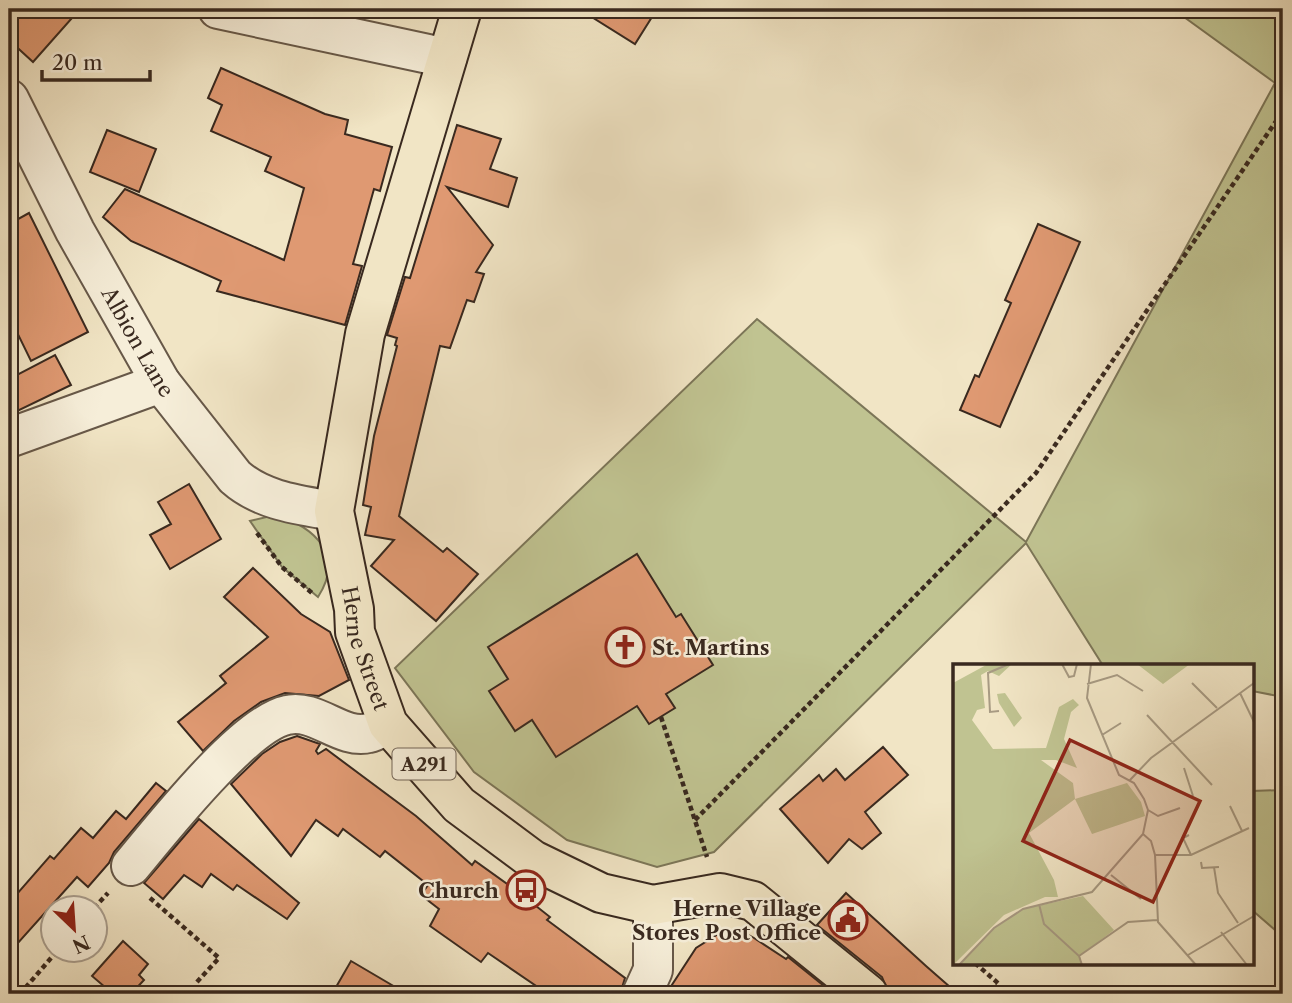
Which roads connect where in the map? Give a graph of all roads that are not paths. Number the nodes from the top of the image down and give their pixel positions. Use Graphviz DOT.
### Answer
graph roads {
  1 [pos="218,9"];
  2 [pos="462,9"];
  3 [pos="447,58"];
  4 [pos="9,99"];
  5 [pos="161,383"];
  6 [pos="9,438"];
  7 [pos="334,511"];
  8 [pos="388,724"];
  9 [pos="137,879"];
  10 [pos="653,905"];
  11 [pos="642,994"];
  12 [pos="868,994"];
  1 -- 3 [label="street"];
  2 -- 3 [label="main road, Herne Street / A291"];
  3 -- 7 [label="main road, Herne Street / A291"];
  4 -- 5 [label="street, Albion Lane"];
  5 -- 6 [label="street"];
  5 -- 7 [label="street, Albion Lane"];
  7 -- 8 [label="main road, Herne Street / A291"];
  8 -- 9 [label="street"];
  8 -- 10 [label="main road, Herne Street / A291"];
  10 -- 11 [label="street"];
  10 -- 12 [label="main road, Herne Street / A291"];
}
